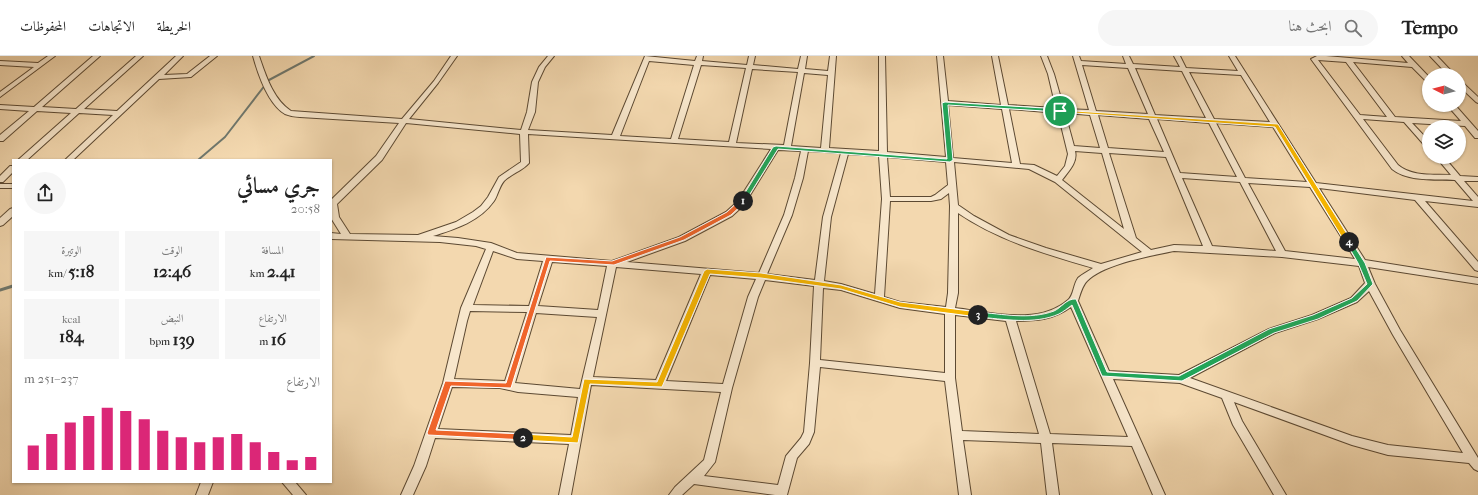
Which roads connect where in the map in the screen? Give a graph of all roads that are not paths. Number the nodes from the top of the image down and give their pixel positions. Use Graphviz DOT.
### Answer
graph roads {
  1 [pos="4,56"];
  2 [pos="52,56"];
  3 [pos="97,56"];
  4 [pos="140,56"];
  5 [pos="180,56"];
  6 [pos="214,56"];
  7 [pos="256,56"];
  8 [pos="454,56"];
  9 [pos="550,56"];
  10 [pos="752,56"];
  11 [pos="804,56"];
  12 [pos="833,56"];
  13 [pos="882,56"];
  14 [pos="940,56"];
  15 [pos="995,56"];
  16 [pos="1044,56"];
  17 [pos="1126,56"];
  18 [pos="1178,56"];
  19 [pos="1232,56"];
  20 [pos="1405,56"];
  21 [pos="1433,56"];
  22 [pos="647,57"];
  23 [pos="0,58"];
  24 [pos="698,59"];
  25 [pos="1077,59"];
  26 [pos="1348,59"];
  27 [pos="0,63"];
  28 [pos="1413,64"];
  29 [pos="39,65"];
  30 [pos="749,66"];
  31 [pos="1130,66"];
  32 [pos="1445,68"];
  33 [pos="1184,69"];
  34 [pos="801,70"];
  35 [pos="831,73"];
  36 [pos="1243,73"];
  37 [pos="1422,74"];
  38 [pos="158,77"];
  39 [pos="1466,88"];
  40 [pos="0,95"];
  41 [pos="1475,95"];
  42 [pos="1478,101"];
  43 [pos="945,103"];
  44 [pos="0,107"];
  45 [pos="1006,107"];
  46 [pos="35,109"];
  47 [pos="80,110"];
  48 [pos="1060,111"];
  49 [pos="1457,112"];
  50 [pos="120,113"];
  51 [pos="1094,113"];
  52 [pos="1152,117"];
  53 [pos="1358,118"];
  54 [pos="1393,120"];
  55 [pos="404,121"];
  56 [pos="1212,121"];
  57 [pos="1407,121"];
  58 [pos="1467,124"];
  59 [pos="1276,125"];
  60 [pos="524,132"];
  61 [pos="1478,136"];
  62 [pos="1422,137"];
  63 [pos="615,138"];
  64 [pos="0,139"];
  65 [pos="674,140"];
  66 [pos="732,144"];
  67 [pos="776,147"];
  68 [pos="787,148"];
  69 [pos="1070,148"];
  70 [pos="805,150"];
  71 [pos="825,150"];
  72 [pos="1105,150"];
  73 [pos="845,152"];
  74 [pos="883,154"];
  75 [pos="1168,155"];
  76 [pos="23,159"];
  77 [pos="70,159"];
  78 [pos="950,160"];
  79 [pos="1446,164"];
  80 [pos="1016,165"];
  81 [pos="12,169"];
  82 [pos="1177,175"];
  83 [pos="1459,179"];
  84 [pos="1478,179"];
  85 [pos="0,180"];
  86 [pos="1058,180"];
  87 [pos="1242,180"];
  88 [pos="1313,185"];
  89 [pos="0,186"];
  90 [pos="12,186"];
  91 [pos="952,186"];
  92 [pos="1418,198"];
  93 [pos="886,199"];
  94 [pos="1478,203"];
  95 [pos="954,206"];
  96 [pos="12,212"];
  97 [pos="0,223"];
  98 [pos="332,236"];
  99 [pos="348,237"];
  100 [pos="414,239"];
  101 [pos="1132,240"];
  102 [pos="491,246"];
  103 [pos="1209,248"];
  104 [pos="1149,252"];
  105 [pos="1282,254"];
  106 [pos="548,259"];
  107 [pos="1362,263"];
  108 [pos="612,264"];
  109 [pos="1101,266"];
  110 [pos="1478,268"];
  111 [pos="707,271"];
  112 [pos="761,276"];
  113 [pos="1478,281"];
  114 [pos="819,284"];
  115 [pos="1370,284"];
  116 [pos="879,299"];
  117 [pos="1073,301"];
  118 [pos="466,308"];
  119 [pos="532,309"];
  120 [pos="950,311"];
  121 [pos="602,314"];
  122 [pos="1010,318"];
  123 [pos="815,363"];
  124 [pos="1105,374"];
  125 [pos="950,378"];
  126 [pos="1180,379"];
  127 [pos="587,381"];
  128 [pos="448,383"];
  129 [pos="659,385"];
  130 [pos="509,386"];
  131 [pos="727,388"];
  132 [pos="584,393"];
  133 [pos="1226,395"];
  134 [pos="431,433"];
  135 [pos="956,436"];
  136 [pos="576,440"];
  137 [pos="1046,440"];
  138 [pos="1134,442"];
  139 [pos="1475,463"];
  140 [pos="692,479"];
  141 [pos="206,483"];
  142 [pos="289,483"];
  143 [pos="782,493"];
  144 [pos="202,495"];
  145 [pos="300,495"];
  146 [pos="407,495"];
  147 [pos="565,495"];
  148 [pos="675,495"];
  149 [pos="965,495"];
  150 [pos="1053,495"];
  151 [pos="1159,495"];
  152 [pos="1280,495"];
  1 -- 23 [label="street"];
  2 -- 29 [label="street"];
  3 -- 46 [label="street"];
  4 -- 47 [label="street"];
  5 -- 38 [label="street"];
  6 -- 38 [label="street"];
  7 -- 55 [label="street"];
  8 -- 55 [label="street"];
  9 -- 60 [label="street"];
  10 -- 30 [label="street"];
  11 -- 34 [label="street"];
  12 -- 35 [label="street"];
  13 -- 74 [label="street"];
  14 -- 43 [label="street"];
  15 -- 45 [label="street"];
  16 -- 48 [label="street"];
  17 -- 31 [label="street"];
  18 -- 33 [label="street"];
  19 -- 36 [label="street"];
  20 -- 28 [label="street"];
  21 -- 32 [label="street"];
  22 -- 24 [label="street"];
  22 -- 63 [label="street"];
  24 -- 30 [label="street"];
  24 -- 65 [label="street"];
  25 -- 31 [label="street"];
  25 -- 51 [label="street"];
  26 -- 28 [label="street"];
  26 -- 53 [label="street"];
  26 -- 54 [label="street"];
  27 -- 29 [label="street"];
  28 -- 37 [label="street"];
  29 -- 40 [label="street"];
  30 -- 34 [label="street"];
  30 -- 66 [label="street"];
  31 -- 33 [label="street"];
  31 -- 52 [label="street"];
  33 -- 36 [label="street"];
  33 -- 56 [label="street"];
  34 -- 35 [label="street"];
  34 -- 68 [label="street"];
  35 -- 71 [label="street"];
  36 -- 59 [label="street"];
  38 -- 50 [label="street"];
  39 -- 41 [label="street"];
  41 -- 42 [label="street"];
  43 -- 45 [label="street"];
  43 -- 78 [label="street"];
  44 -- 46 [label="street"];
  45 -- 48 [label="street"];
  45 -- 80 [label="street"];
  46 -- 47 [label="street"];
  46 -- 64 [label="street"];
  47 -- 50 [label="street"];
  47 -- 76 [label="street"];
  48 -- 51 [label="street"];
  48 -- 69 [label="street"];
  49 -- 58 [label="street"];
  50 -- 77 [label="street"];
  51 -- 52 [label="street"];
  51 -- 72 [label="street"];
  52 -- 56 [label="street"];
  52 -- 75 [label="street"];
  53 -- 54 [label="street"];
  53 -- 83 [label="street"];
  54 -- 57 [label="street"];
  55 -- 60 [label="street"];
  55 -- 99 [label="street"];
  56 -- 59 [label="street"];
  56 -- 87 [label="street"];
  57 -- 58 [label="street"];
  57 -- 62 [label="street"];
  58 -- 61 [label="street"];
  59 -- 88 [label="street"];
  60 -- 63 [label="street"];
  60 -- 100 [label="street"];
  63 -- 65 [label="street"];
  65 -- 66 [label="street"];
  66 -- 67 [label="street"];
  67 -- 68 [label="street"];
  67 -- 108 [label="street"];
  68 -- 70 [label="street"];
  69 -- 72 [label="street"];
  69 -- 86 [label="street"];
  70 -- 71 [label="street"];
  70 -- 112 [label="street"];
  71 -- 73 [label="street"];
  72 -- 75 [label="street"];
  72 -- 101 [label="street"];
  73 -- 74 [label="street"];
  73 -- 114 [label="street"];
  74 -- 78 [label="street"];
  74 -- 93 [label="street"];
  75 -- 82 [label="street"];
  78 -- 80 [label="street"];
  78 -- 91 [label="street"];
  79 -- 83 [label="street"];
  80 -- 86 [label="street"];
  81 -- 85 [label="street"];
  82 -- 87 [label="street"];
  82 -- 103 [label="street"];
  83 -- 84 [label="street"];
  83 -- 94 [label="street"];
  86 -- 101 [label="street"];
  87 -- 88 [label="street"];
  87 -- 105 [label="street"];
  88 -- 92 [label="street"];
  88 -- 107 [label="street"];
  89 -- 90 [label="street"];
  91 -- 93 [label="street"];
  91 -- 95 [label="street"];
  92 -- 94 [label="street"];
  92 -- 110 [label="street"];
  93 -- 116 [label="street"];
  95 -- 109 [label="street"];
  95 -- 120 [label="street"];
  96 -- 97 [label="street"];
  98 -- 99 [label="street"];
  99 -- 100 [label="street"];
  100 -- 102 [label="street"];
  101 -- 104 [label="street"];
  102 -- 106 [label="street"];
  102 -- 118 [label="street"];
  103 -- 104 [label="street"];
  103 -- 105 [label="street"];
  104 -- 109 [label="street"];
  105 -- 107 [label="street"];
  106 -- 108 [label="street"];
  106 -- 119 [label="street"];
  107 -- 113 [label="street"];
  107 -- 115 [label="street"];
  108 -- 111 [label="street"];
  108 -- 121 [label="street"];
  109 -- 117 [label="street"];
  111 -- 112 [label="street"];
  111 -- 129 [label="street"];
  112 -- 114 [label="street"];
  112 -- 131 [label="street"];
  114 -- 116 [label="street"];
  114 -- 123 [label="street"];
  115 -- 126 [label="street"];
  115 -- 139 [label="street"];
  116 -- 120 [label="street"];
  117 -- 122 [label="street"];
  117 -- 124 [label="street"];
  118 -- 119 [label="street"];
  118 -- 128 [label="street"];
  119 -- 121 [label="street"];
  119 -- 130 [label="street"];
  120 -- 122 [label="street"];
  120 -- 125 [label="street"];
  121 -- 127 [label="street"];
  122 -- 137 [label="street"];
  123 -- 125 [label="street"];
  123 -- 143 [label="street"];
  124 -- 126 [label="street"];
  124 -- 138 [label="street"];
  125 -- 135 [label="street"];
  126 -- 133 [label="street"];
  127 -- 129 [label="street"];
  127 -- 132 [label="street"];
  128 -- 130 [label="street"];
  128 -- 134 [label="street"];
  129 -- 131 [label="street"];
  130 -- 132 [label="street"];
  131 -- 140 [label="street"];
  132 -- 136 [label="street"];
  133 -- 139 [label="street"];
  133 -- 152 [label="street"];
  134 -- 136 [label="street"];
  134 -- 146 [label="street"];
  135 -- 137 [label="street"];
  135 -- 149 [label="street"];
  136 -- 147 [label="street"];
  137 -- 138 [label="street"];
  137 -- 150 [label="street"];
  138 -- 151 [label="street"];
  140 -- 143 [label="street"];
  140 -- 148 [label="street"];
  141 -- 144 [label="street"];
  142 -- 145 [label="street"];
}
